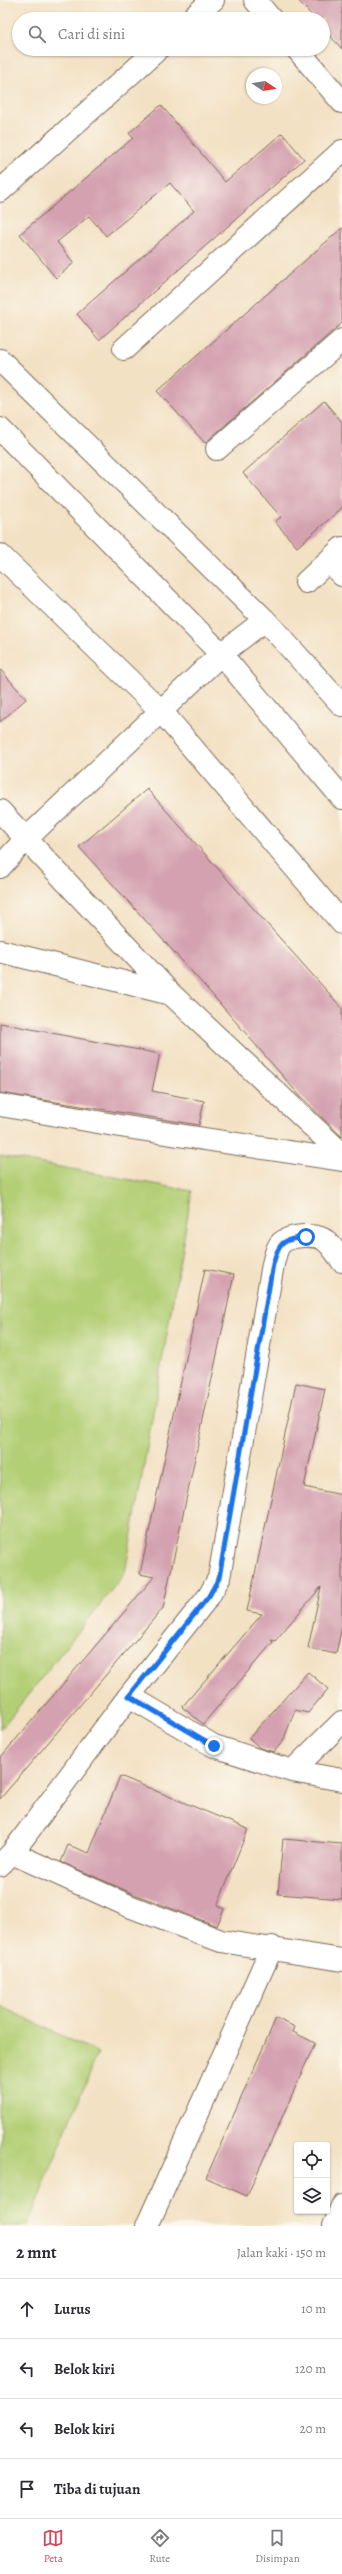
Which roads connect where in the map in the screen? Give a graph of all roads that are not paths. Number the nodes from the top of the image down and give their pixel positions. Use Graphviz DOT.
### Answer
graph roads {
  1 [pos="213,0"];
  2 [pos="255,0"];
  3 [pos="200,12"];
  4 [pos="265,12"];
  5 [pos="150,56"];
  6 [pos="303,56"];
  7 [pos="342,102"];
  8 [pos="342,151"];
  9 [pos="0,190"];
  10 [pos="342,340"];
  11 [pos="124,349"];
  12 [pos="0,360"];
  13 [pos="0,429"];
  14 [pos="217,449"];
  15 [pos="0,555"];
  16 [pos="338,561"];
  17 [pos="306,582"];
  18 [pos="265,620"];
  19 [pos="221,654"];
  20 [pos="342,705"];
  21 [pos="161,711"];
  22 [pos="342,798"];
  23 [pos="0,811"];
  24 [pos="26,839"];
  25 [pos="0,867"];
  26 [pos="342,923"];
  27 [pos="0,951"];
  28 [pos="171,994"];
  29 [pos="0,1105"];
  30 [pos="342,1154"];
  31 [pos="342,1160"];
  32 [pos="342,1261"];
  33 [pos="129,1696"];
  34 [pos="342,1722"];
  35 [pos="292,1771"];
  36 [pos="342,1780"];
  37 [pos="6,1859"];
  38 [pos="272,1947"];
  39 [pos="342,1960"];
  40 [pos="342,2206"];
  41 [pos="147,2226"];
  42 [pos="334,2226"];
  1 -- 3 [label="street"];
  2 -- 4 [label="street"];
  5 -- 9 [label="street"];
  6 -- 7 [label="street"];
  8 -- 11 [label="street"];
  10 -- 14 [label="street"];
  12 -- 18 [label="street"];
  13 -- 19 [label="street"];
  15 -- 21 [label="street"];
  16 -- 17 [label="street"];
  18 -- 19 [label="street"];
  18 -- 20 [label="street"];
  19 -- 21 [label="street"];
  19 -- 22 [label="street"];
  21 -- 24 [label="street"];
  21 -- 26 [label="street"];
  23 -- 24 [label="street"];
  24 -- 25 [label="street"];
  24 -- 28 [label="street"];
  27 -- 28 [label="street"];
  28 -- 30 [label="street"];
  29 -- 31 [label="street"];
  32 -- 33 [label="street"];
  33 -- 35 [label="street"];
  33 -- 37 [label="street"];
  34 -- 35 [label="street"];
  35 -- 36 [label="street"];
  37 -- 38 [label="street"];
  38 -- 39 [label="street"];
  38 -- 41 [label="street"];
  40 -- 42 [label="street"];
}
